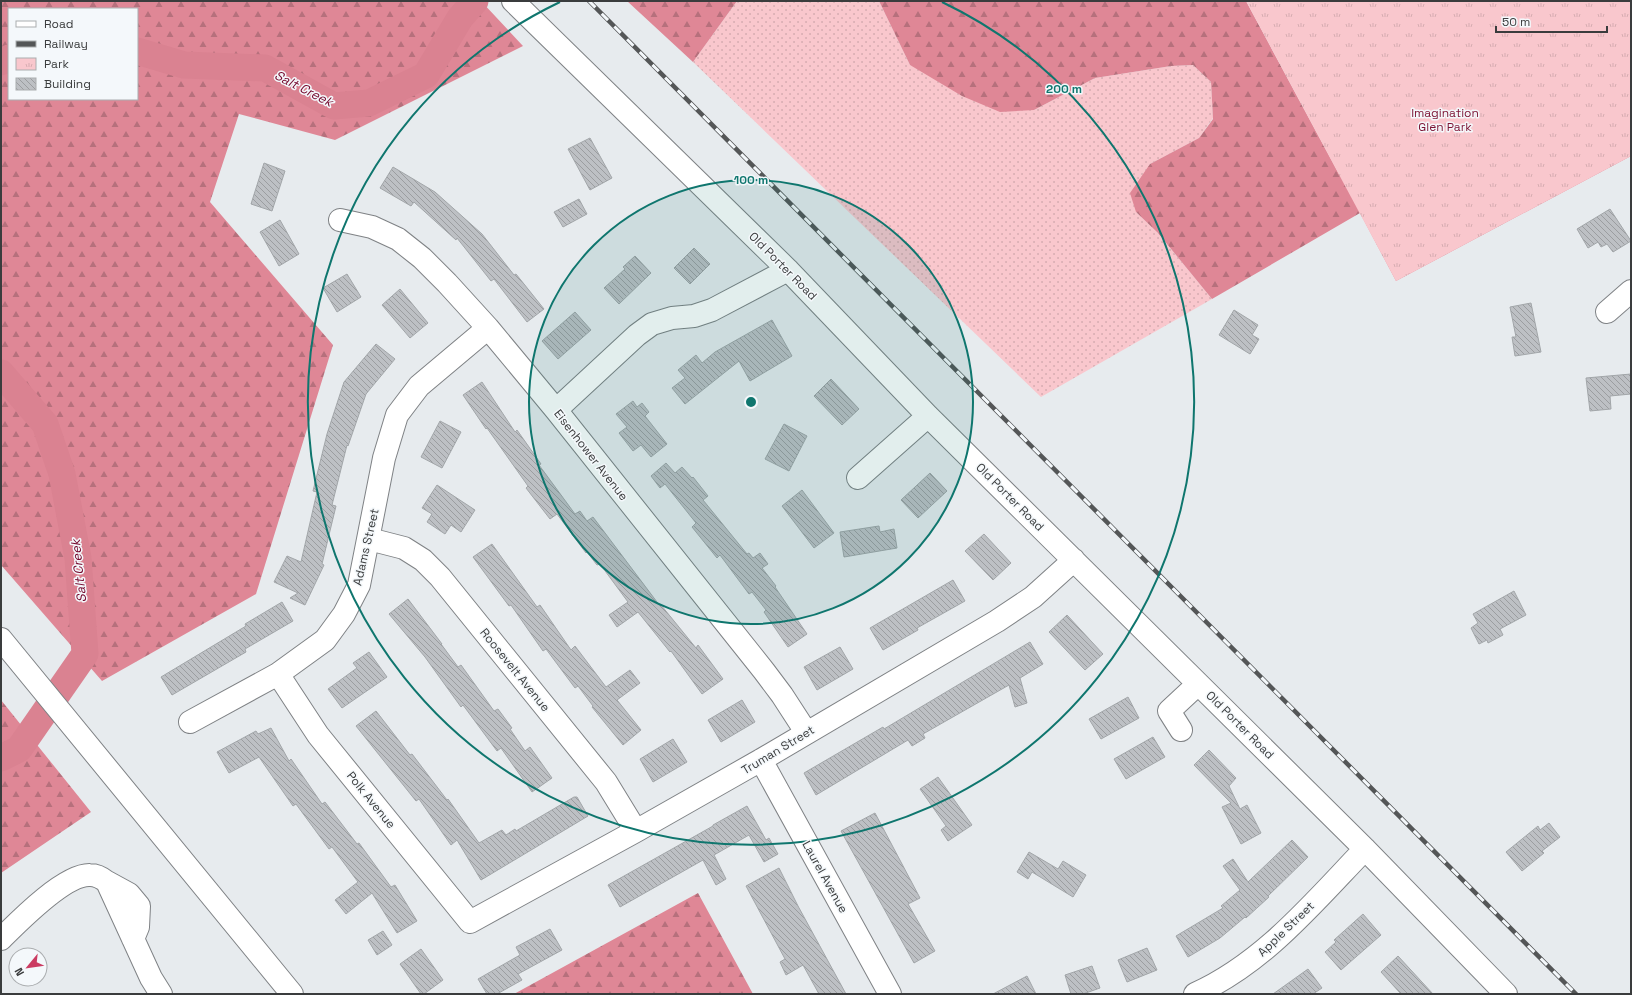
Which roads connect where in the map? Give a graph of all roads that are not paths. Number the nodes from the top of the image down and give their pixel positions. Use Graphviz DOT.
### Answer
graph roads {
  1 [pos="520,7"];
  2 [pos="340,220"];
  3 [pos="788,270"];
  4 [pos="1631,291"];
  5 [pos="1607,312"];
  6 [pos="488,328"];
  7 [pos="556,410"];
  8 [pos="928,416"];
  9 [pos="858,478"];
  10 [pos="369,539"];
  11 [pos="1074,560"];
  12 [pos="1,639"];
  13 [pos="278,674"];
  14 [pos="1198,684"];
  15 [pos="190,722"];
  16 [pos="1181,730"];
  17 [pos="806,732"];
  18 [pos="761,760"];
  19 [pos="636,831"];
  20 [pos="1365,849"];
  21 [pos="470,922"];
  22 [pos="1,939"];
  23 [pos="287,992"];
  24 [pos="161,994"];
  25 [pos="890,994"];
  26 [pos="1195,994"];
  27 [pos="1506,994"];
  1 -- 3 [label="street, Old Porter Road"];
  2 -- 6 [label="street, Eisenhower Avenue"];
  3 -- 7 [label="street"];
  3 -- 8 [label="street, Old Porter Road"];
  4 -- 5 [label="street"];
  6 -- 7 [label="street, Eisenhower Avenue"];
  6 -- 10 [label="street, Adams Street"];
  7 -- 17 [label="street, Eisenhower Avenue"];
  8 -- 9 [label="street"];
  8 -- 11 [label="street, Old Porter Road"];
  10 -- 13 [label="street, Adams Street"];
  10 -- 19 [label="street, Roosevelt Avenue"];
  11 -- 14 [label="street, Old Porter Road"];
  11 -- 17 [label="street, Truman Street"];
  12 -- 23 [label="street"];
  13 -- 15 [label="street, Adams Street"];
  13 -- 21 [label="street, Polk Avenue"];
  14 -- 16 [label="street"];
  14 -- 20 [label="street, Old Porter Road"];
  17 -- 18 [label="street, Truman Street"];
  18 -- 19 [label="street, Truman Street"];
  18 -- 25 [label="street, Laurel Avenue"];
  19 -- 21 [label="street, Truman Street"];
  20 -- 26 [label="street, Apple Street"];
  20 -- 27 [label="street, Old Porter Road"];
  22 -- 24 [label="street"];
}
